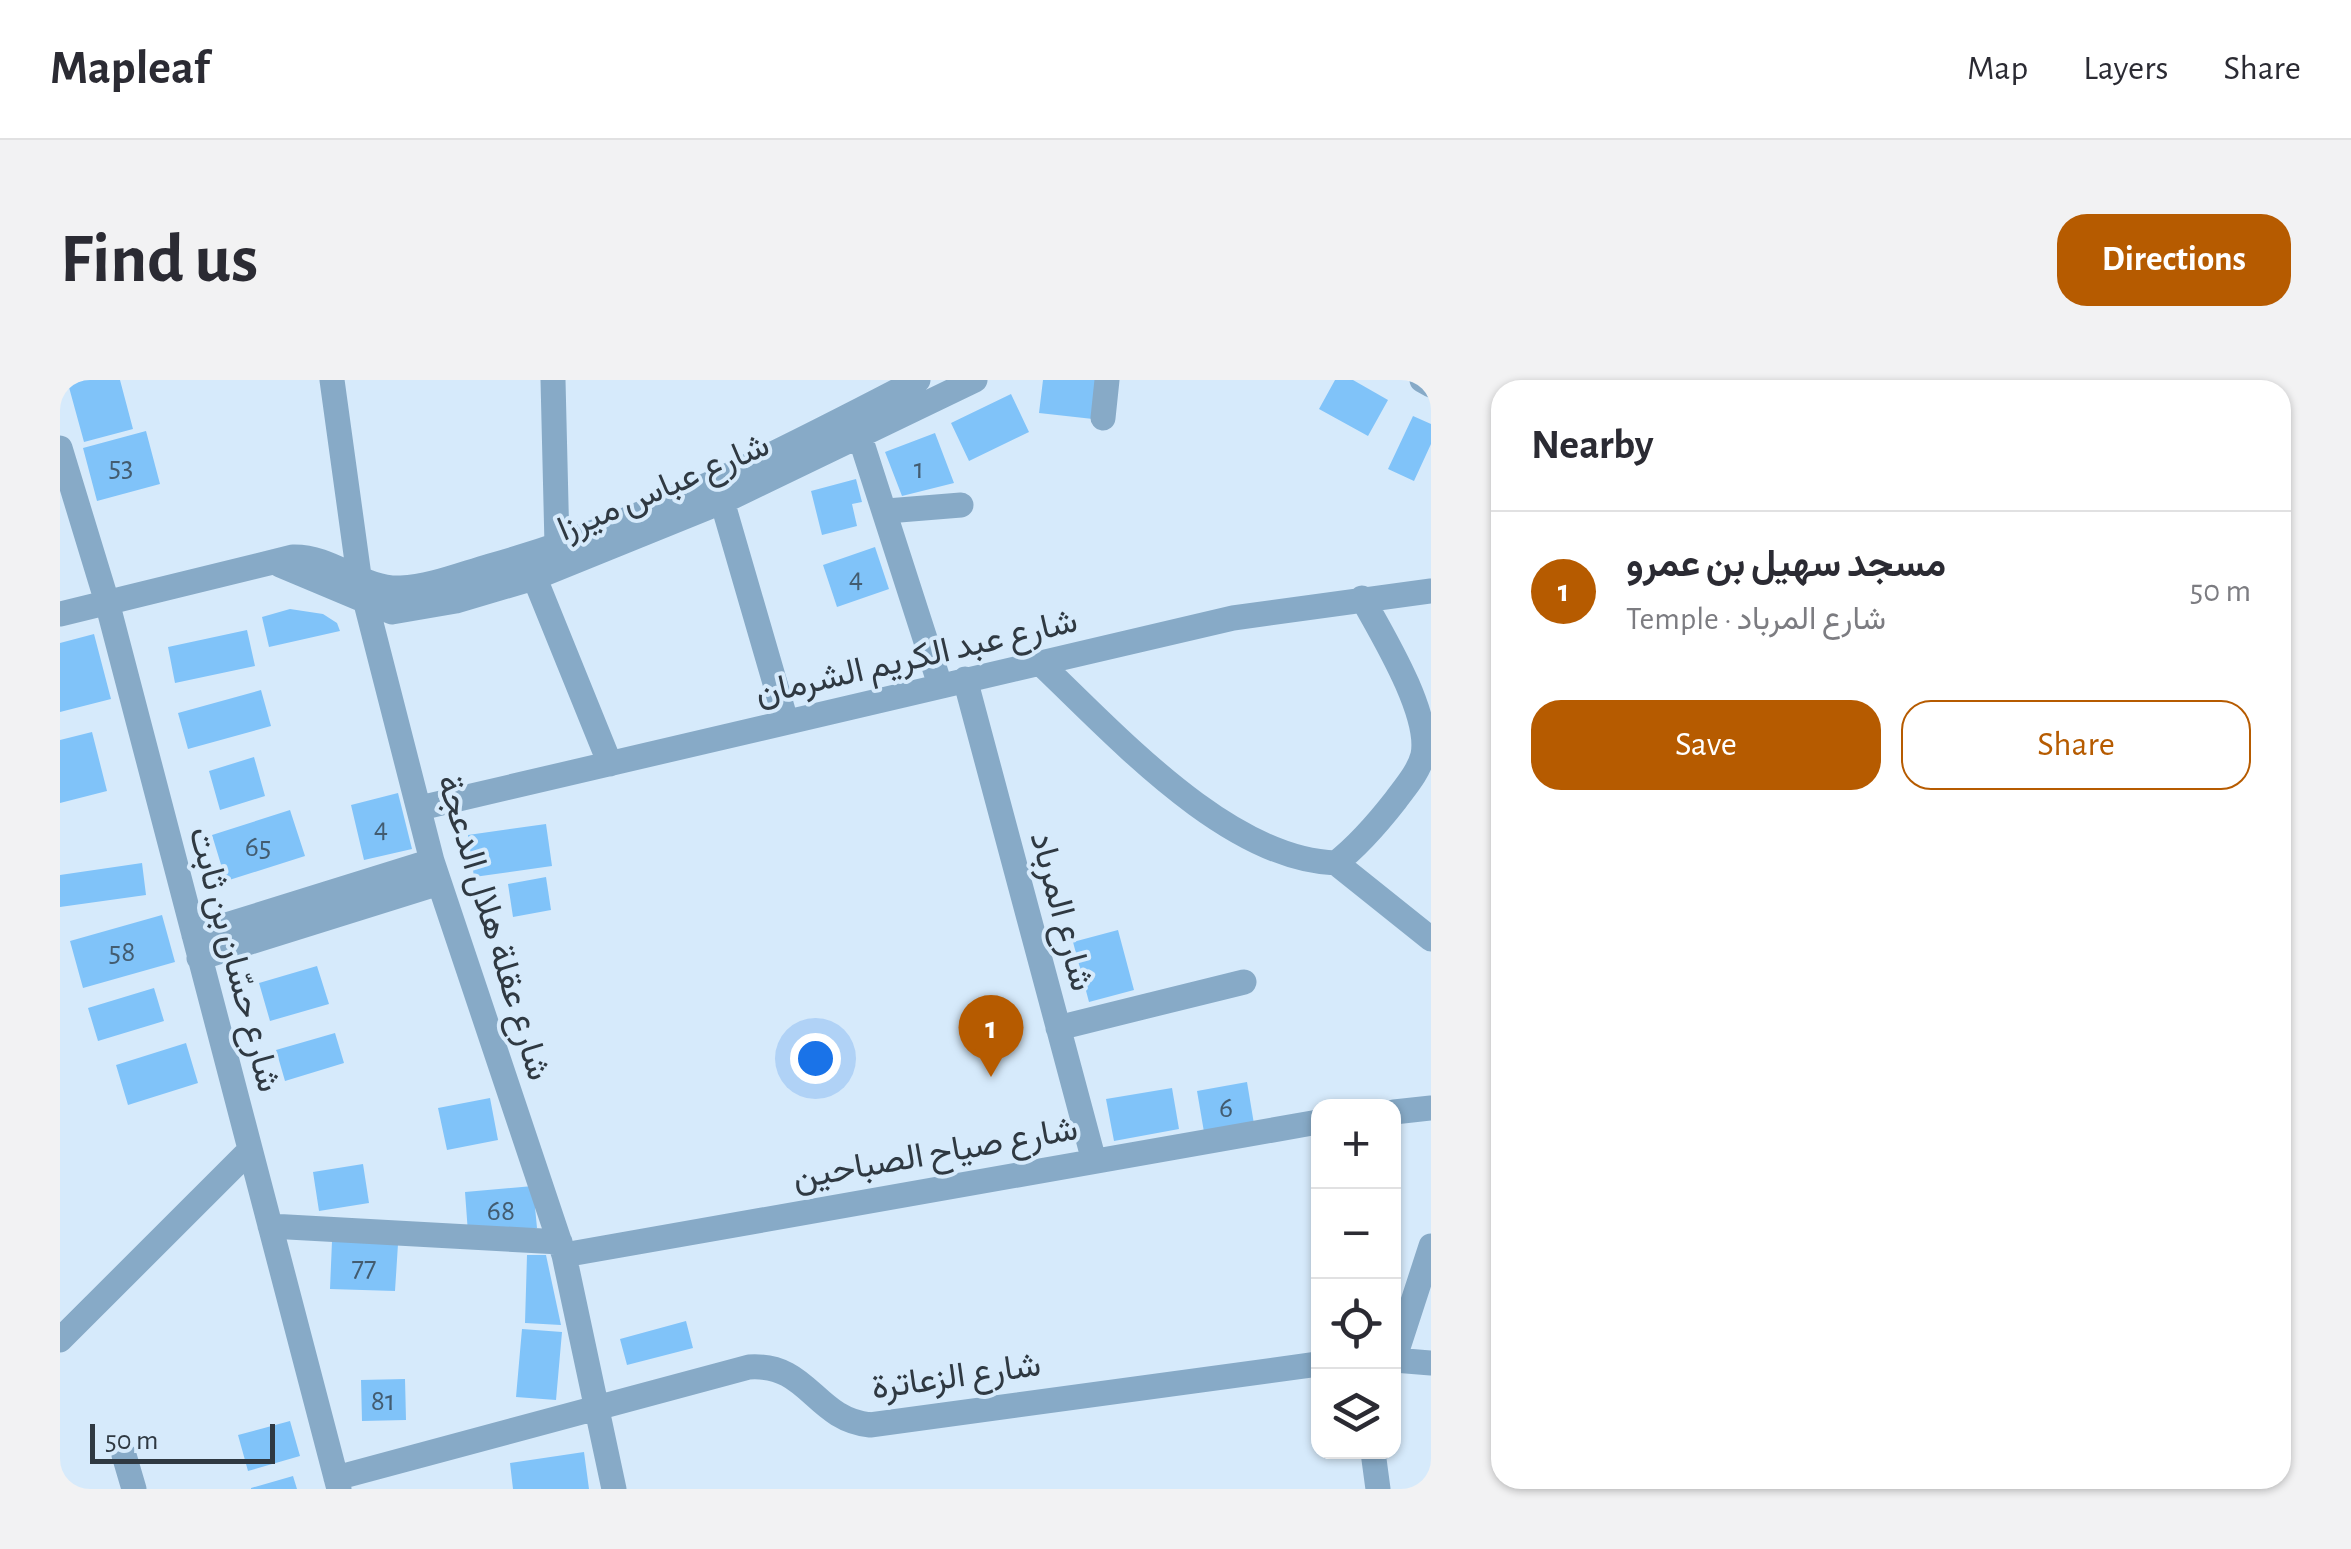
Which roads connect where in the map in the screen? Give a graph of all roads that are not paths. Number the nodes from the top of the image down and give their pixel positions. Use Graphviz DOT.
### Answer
graph roads {
  1 [pos="332,380"];
  2 [pos="553,380"];
  3 [pos="975,380"];
  4 [pos="1108,380"];
  5 [pos="1422,380"];
  6 [pos="916,381"];
  7 [pos="1431,386"];
  8 [pos="1103,418"];
  9 [pos="860,438"];
  10 [pos="60,448"];
  11 [pos="720,491"];
  12 [pos="960,505"];
  13 [pos="887,511"];
  14 [pos="557,545"];
  15 [pos="275,564"];
  16 [pos="530,567"];
  17 [pos="359,576"];
  18 [pos="1431,591"];
  19 [pos="1362,598"];
  20 [pos="107,602"];
  21 [pos="366,603"];
  22 [pos="60,614"];
  23 [pos="1040,663"];
  24 [pos="952,682"];
  25 [pos="786,721"];
  26 [pos="610,764"];
  27 [pos="1423,781"];
  28 [pos="420,808"];
  29 [pos="1336,863"];
  30 [pos="436,872"];
  31 [pos="1431,939"];
  32 [pos="196,947"];
  33 [pos="1244,982"];
  34 [pos="1058,1028"];
  35 [pos="1431,1108"];
  36 [pos="1401,1111"];
  37 [pos="1311,1123"];
  38 [pos="250,1150"];
  39 [pos="1094,1161"];
  40 [pos="270,1226"];
  41 [pos="1431,1246"];
  42 [pos="562,1249"];
  43 [pos="1401,1338"];
  44 [pos="60,1340"];
  45 [pos="1401,1361"];
  46 [pos="1431,1363"];
  47 [pos="1311,1365"];
  48 [pos="596,1408"];
  49 [pos="124,1455"];
  50 [pos="1374,1459"];
  51 [pos="338,1483"];
  52 [pos="134,1489"];
  53 [pos="614,1489"];
  54 [pos="1378,1489"];
  1 -- 17 [label="street, شارع عقلة هلال الدعجة"];
  2 -- 14 [label="street"];
  3 -- 9 [label="street, شارع عباس ميرزا"];
  4 -- 8 [label="street"];
  5 -- 7 [label="street"];
  6 -- 11 [label="street, شارع عباس ميرزا"];
  9 -- 11 [label="street, شارع عباس ميرزا"];
  9 -- 13 [label="street, شارع المرباد"];
  10 -- 20 [label="street, شارع حسّان بن ثابت"];
  11 -- 14 [label="street, شارع عباس ميرزا"];
  11 -- 16 [label="street, شارع عباس ميرزا"];
  11 -- 25 [label="street"];
  12 -- 13 [label="street"];
  13 -- 24 [label="street, شارع المرباد"];
  14 -- 16 [label="street, شارع عباس ميرزا"];
  15 -- 17 [label="street, شارع عباس ميرزا"];
  15 -- 20 [label="street, شارع عباس ميرزا"];
  15 -- 21 [label="street, شارع عباس ميرزا"];
  16 -- 17 [label="street, شارع عباس ميرزا"];
  16 -- 21 [label="street, شارع عباس ميرزا"];
  16 -- 26 [label="street"];
  17 -- 21 [label="street, شارع عقلة هلال الدعجة"];
  18 -- 19 [label="street, شارع عبد الكريم الشرمان"];
  19 -- 23 [label="street, شارع عبد الكريم الشرمان"];
  19 -- 27 [label="street"];
  20 -- 22 [label="street, شارع عباس ميرزا"];
  20 -- 32 [label="street, شارع حسّان بن ثابت"];
  21 -- 28 [label="street, شارع عقلة هلال الدعجة"];
  23 -- 24 [label="street, شارع عبد الكريم الشرمان"];
  23 -- 29 [label="street"];
  24 -- 25 [label="street, شارع عبد الكريم الشرمان"];
  24 -- 34 [label="street, شارع المرباد"];
  25 -- 26 [label="street, شارع عبد الكريم الشرمان"];
  26 -- 28 [label="street, شارع عبد الكريم الشرمان"];
  27 -- 29 [label="street"];
  28 -- 30 [label="street, شارع عقلة هلال الدعجة"];
  29 -- 31 [label="street"];
  30 -- 32 [label="street"];
  30 -- 42 [label="street, شارع عقلة هلال الدعجة"];
  32 -- 38 [label="street, شارع حسّان بن ثابت"];
  33 -- 34 [label="street"];
  34 -- 39 [label="street, شارع المرباد"];
  35 -- 36 [label="street"];
  37 -- 39 [label="street, شارع صياح الصباحين"];
  38 -- 40 [label="street, شارع حسّان بن ثابت"];
  38 -- 44 [label="street"];
  39 -- 42 [label="street, شارع صياح الصباحين"];
  40 -- 42 [label="street, شارع صياح الصباحين"];
  40 -- 51 [label="street, شارع حسّان بن ثابت"];
  41 -- 43 [label="street"];
  42 -- 48 [label="street, شارع عقلة هلال الدعجة"];
  45 -- 46 [label="street"];
  47 -- 48 [label="street, شارع الزعاترة"];
  48 -- 51 [label="street, شارع الزعاترة"];
  48 -- 53 [label="street, شارع عقلة هلال الدعجة"];
  49 -- 52 [label="street"];
  50 -- 54 [label="street"];
}
